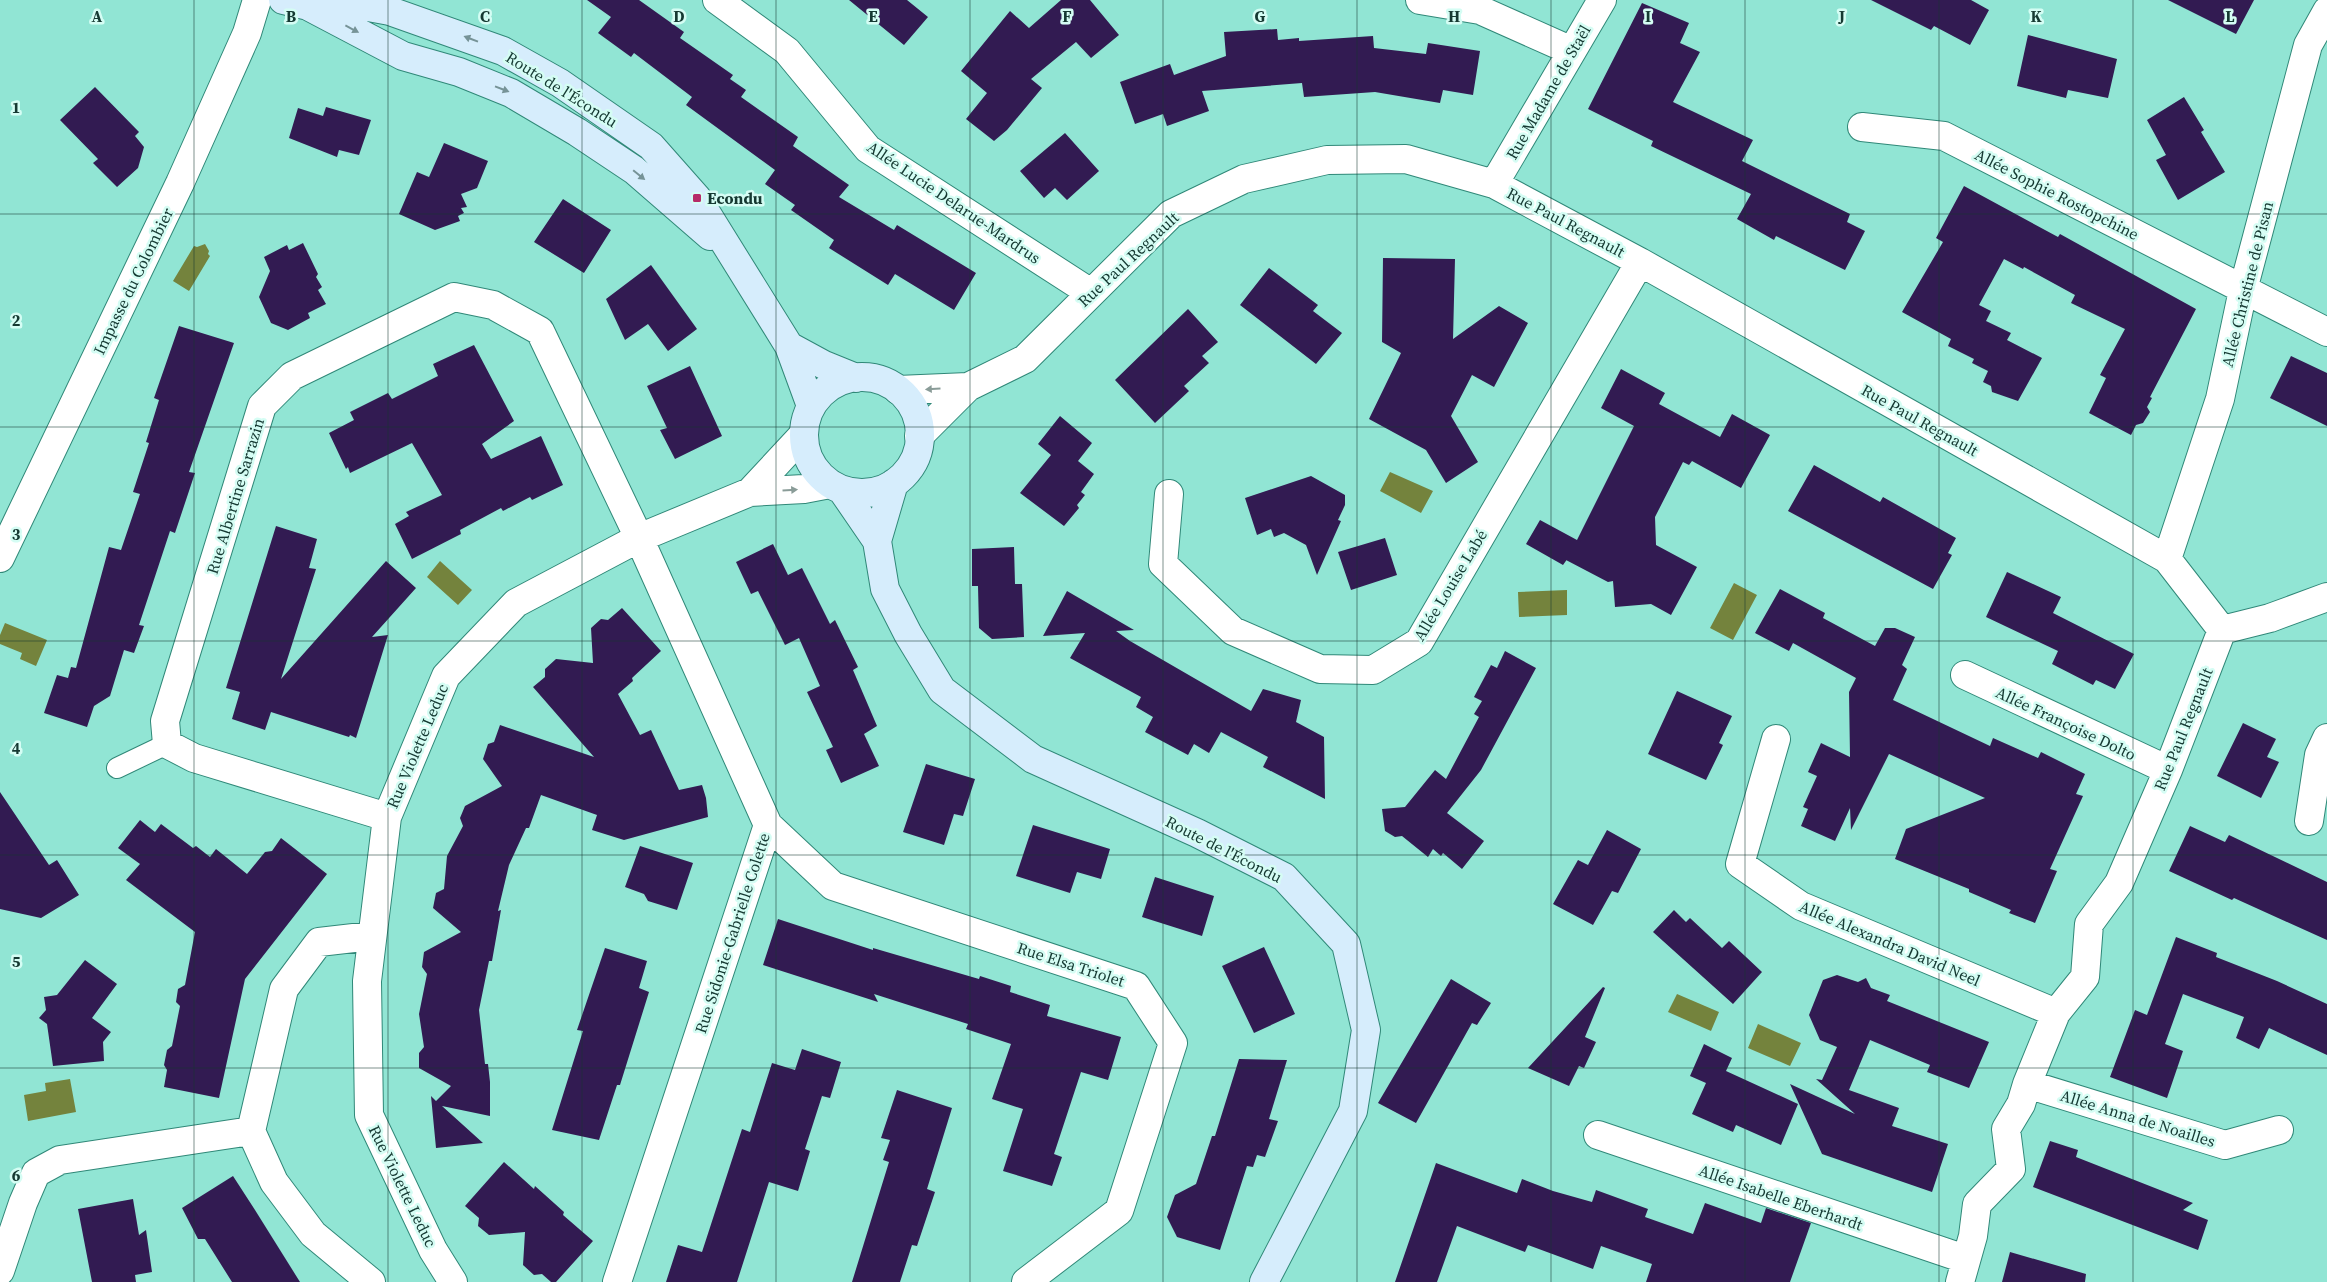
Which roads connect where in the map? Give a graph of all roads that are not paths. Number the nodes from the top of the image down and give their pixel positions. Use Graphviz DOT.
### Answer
graph roads {
  1 [pos="256,0"];
  2 [pos="717,0"];
  3 [pos="1420,0"];
  4 [pos="1602,0"];
  5 [pos="296,3"];
  6 [pos="385,6"];
  7 [pos="2327,11"];
  8 [pos="1572,51"];
  9 [pos="1862,127"];
  10 [pos="1494,184"];
  11 [pos="731,256"];
  12 [pos="1640,262"];
  13 [pos="2243,290"];
  14 [pos="1091,293"];
  15 [pos="2327,332"];
  16 [pos="789,346"];
  17 [pos="856,378"];
  18 [pos="968,387"];
  19 [pos="898,390"];
  20 [pos="811,406"];
  21 [pos="803,435"];
  22 [pos="919,436"];
  23 [pos="894,483"];
  24 [pos="836,487"];
  25 [pos="750,492"];
  26 [pos="1170,494"];
  27 [pos="639,538"];
  28 [pos="877,541"];
  29 [pos="0,558"];
  30 [pos="2167,559"];
  31 [pos="2327,597"];
  32 [pos="2222,630"];
  33 [pos="1965,675"];
  34 [pos="2327,738"];
  35 [pos="1776,740"];
  36 [pos="167,744"];
  37 [pos="117,768"];
  38 [pos="2168,770"];
  39 [pos="387,817"];
  40 [pos="2309,821"];
  41 [pos="768,825"];
  42 [pos="371,936"];
  43 [pos="2056,1013"];
  44 [pos="2027,1084"];
  45 [pos="2279,1130"];
  46 [pos="251,1131"];
  47 [pos="1598,1135"];
  48 [pos="1962,1271"];
  49 [pos="0,1272"];
  50 [pos="371,1282"];
  51 [pos="453,1282"];
  52 [pos="617,1282"];
  53 [pos="1026,1282"];
  54 [pos="1264,1282"];
  1 -- 29 [label="street, Impasse du Colombier"];
  2 -- 14 [label="street, Allée Lucie Delarue-Mardrus"];
  3 -- 8 [label="street"];
  4 -- 8 [label="street, Rue Madame de Staël"];
  5 -- 6 [label="street, Route de l'Écondu"];
  5 -- 11 [label="street, Route de l'Écondu, one-way"];
  11 -- 6 [label="street, Route de l'Écondu, one-way"];
  7 -- 13 [label="street, Allée Christine de Pisan"];
  8 -- 10 [label="street, Rue Madame de Staël"];
  9 -- 13 [label="street, Allée Sophie Rostopchine"];
  10 -- 12 [label="street, Rue Paul Regnault"];
  10 -- 14 [label="street, Rue Paul Regnault"];
  11 -- 16 [label="street, Route de l'Écondu"];
  12 -- 26 [label="street, Allée Louise Labé"];
  12 -- 30 [label="street, Rue Paul Regnault"];
  13 -- 15 [label="street, Allée Sophie Rostopchine"];
  13 -- 30 [label="street, Allée Christine de Pisan"];
  14 -- 18 [label="street, Rue Paul Regnault"];
  16 -- 17 [label="street, Route de l'Écondu"];
  16 -- 20 [label="street, Route de l'Écondu"];
  17 -- 19 [label="street, Route de l'Écondu"];
  17 -- 20 [label="street, Route de l'Écondu"];
  18 -- 19 [label="street, Rue Paul Regnault, one-way"];
  18 -- 22 [label="street, Rue Paul Regnault"];
  19 -- 22 [label="street, Route de l'Écondu"];
  20 -- 21 [label="street, Route de l'Écondu"];
  21 -- 24 [label="street, Route de l'Écondu"];
  21 -- 25 [label="street"];
  22 -- 23 [label="street, Route de l'Écondu"];
  23 -- 24 [label="street, Route de l'Écondu"];
  23 -- 28 [label="street, Route de l'Écondu"];
  25 -- 24 [label="street, one-way"];
  24 -- 28 [label="street, Route de l'Écondu"];
  25 -- 27 [label="street"];
  27 -- 36 [label="street, Rue Albertine Sarrazin"];
  27 -- 39 [label="street, Rue Violette Leduc"];
  27 -- 41 [label="street, Rue Sidonie-Gabrielle Colette"];
  28 -- 54 [label="street, Route de l'Écondu"];
  30 -- 32 [label="street, Rue Paul Regnault"];
  31 -- 32 [label="street"];
  32 -- 38 [label="street, Rue Paul Regnault"];
  33 -- 38 [label="street, Allée Françoise Dolto"];
  34 -- 40 [label="street"];
  35 -- 43 [label="street, Allée Alexandra David Neel"];
  36 -- 37 [label="lane"];
  36 -- 39 [label="street"];
  38 -- 43 [label="street, Rue Paul Regnault"];
  39 -- 42 [label="street, Rue Violette Leduc"];
  41 -- 52 [label="street, Rue Sidonie-Gabrielle Colette"];
  41 -- 53 [label="street, Rue Elsa Triolet"];
  42 -- 46 [label="street"];
  42 -- 51 [label="street, Rue Violette Leduc"];
  43 -- 44 [label="street, Rue Paul Regnault"];
  44 -- 45 [label="street, Allée Anna de Noailles"];
  44 -- 48 [label="street, Rue Paul Regnault"];
  46 -- 49 [label="street"];
  46 -- 50 [label="street"];
  47 -- 48 [label="street, Allée Isabelle Eberhardt"];
}
